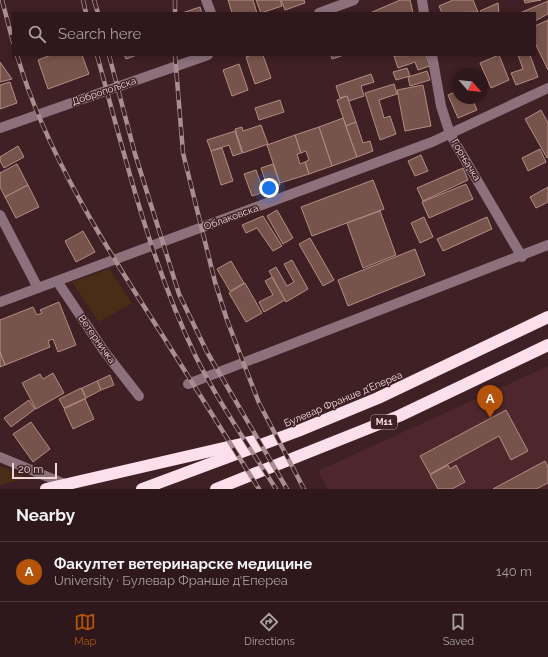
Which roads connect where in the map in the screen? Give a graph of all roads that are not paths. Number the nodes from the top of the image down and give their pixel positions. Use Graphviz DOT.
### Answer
graph roads {
  1 [pos="206,0"];
  2 [pos="354,0"];
  3 [pos="422,0"];
  4 [pos="211,12"];
  5 [pos="322,12"];
  6 [pos="424,12"];
  7 [pos="205,56"];
  8 [pos="432,56"];
  9 [pos="548,88"];
  10 [pos="0,128"];
  11 [pos="450,134"];
  12 [pos="0,215"];
  13 [pos="548,245"];
  14 [pos="522,257"];
  15 [pos="57,281"];
  16 [pos="38,288"];
  17 [pos="0,302"];
  18 [pos="548,317"];
  19 [pos="548,344"];
  20 [pos="188,384"];
  21 [pos="139,396"];
  22 [pos="298,431"];
  23 [pos="0,457"];
  24 [pos="64,484"];
  25 [pos="46,489"];
  26 [pos="142,489"];
  27 [pos="216,489"];
  1 -- 4 [label="street"];
  2 -- 5 [label="street"];
  3 -- 6 [label="street"];
  7 -- 10 [label="street, Добропољска"];
  8 -- 11 [label="street, Горњачка"];
  9 -- 11 [label="street, Облаковска"];
  11 -- 14 [label="street, Горњачка"];
  11 -- 15 [label="street, Облаковска"];
  12 -- 16 [label="street"];
  13 -- 14 [label="street"];
  14 -- 20 [label="street"];
  15 -- 16 [label="street, Облаковска"];
  15 -- 21 [label="street, Ветерничка"];
  16 -- 17 [label="street, Облаковска"];
  18 -- 22 [label="highway, Булевар Франше д'Епереа / M11"];
  19 -- 27 [label="highway, M11"];
  22 -- 24 [label="highway"];
  22 -- 26 [label="highway, Булевар Франше д'Епереа / M11"];
  23 -- 24 [label="street"];
  24 -- 25 [label="highway"];
}
